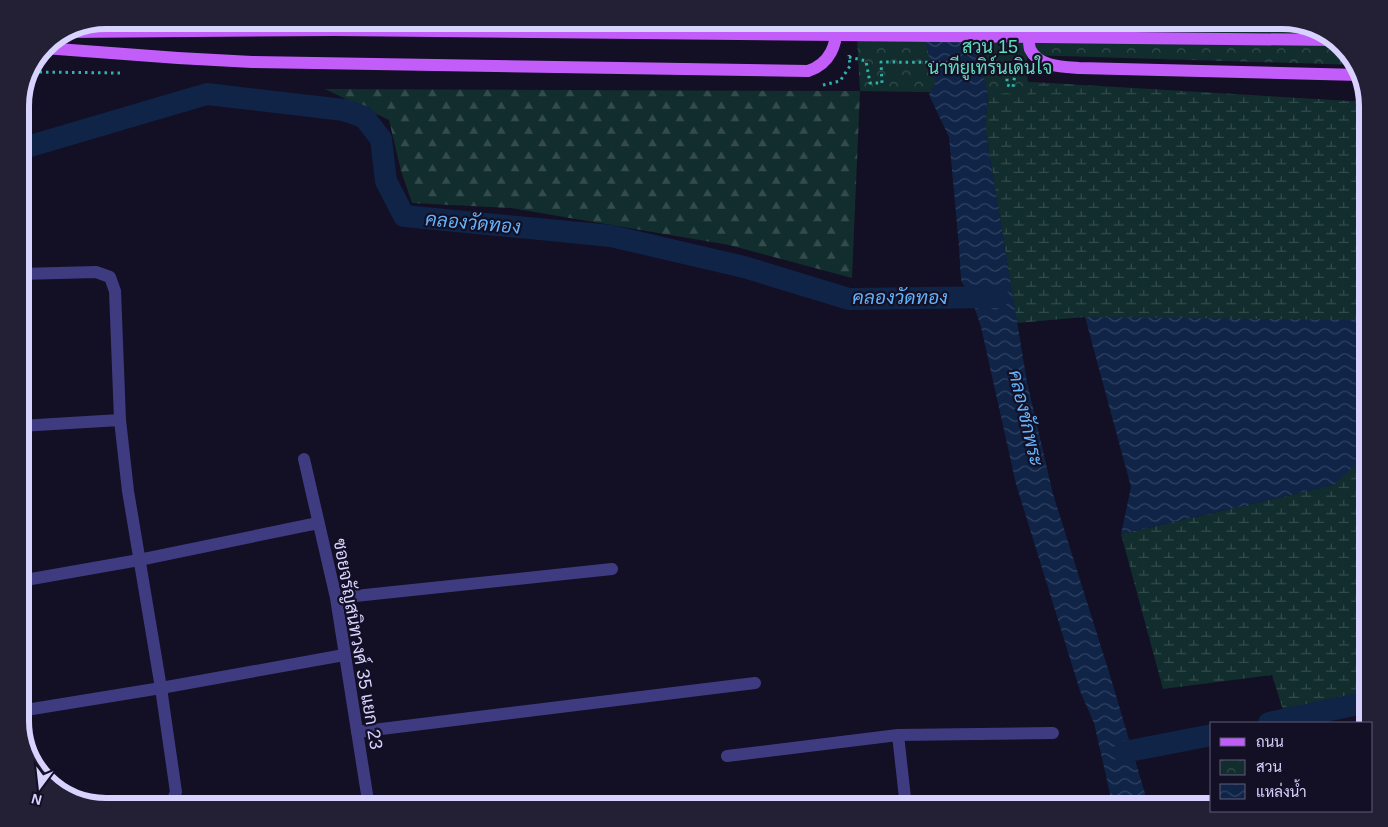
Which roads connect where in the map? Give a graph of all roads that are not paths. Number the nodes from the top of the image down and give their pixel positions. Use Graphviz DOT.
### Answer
graph roads {
  1 [pos="836,29"];
  2 [pos="1029,29"];
  3 [pos="85,32"];
  4 [pos="1322,40"];
  5 [pos="54,49"];
  6 [pos="1352,75"];
  7 [pos="29,274"];
  8 [pos="120,420"];
  9 [pos="29,425"];
  10 [pos="304,459"];
  11 [pos="318,523"];
  12 [pos="139,560"];
  13 [pos="612,569"];
  14 [pos="29,579"];
  15 [pos="336,598"];
  16 [pos="344,655"];
  17 [pos="755,683"];
  18 [pos="161,688"];
  19 [pos="29,710"];
  20 [pos="357,732"];
  21 [pos="1053,733"];
  22 [pos="898,734"];
  23 [pos="727,756"];
  24 [pos="174,798"];
  25 [pos="368,798"];
  26 [pos="905,798"];
  1 -- 5 [label="main road"];
  2 -- 6 [label="main road"];
  3 -- 4 [label="main road, bridge"];
  7 -- 8 [label="street"];
  8 -- 9 [label="street"];
  8 -- 12 [label="street"];
  10 -- 11 [label="street, ซอยจรัญสนิทวงศ์ 35 แยก 23"];
  11 -- 12 [label="street"];
  11 -- 15 [label="street, ซอยจรัญสนิทวงศ์ 35 แยก 23"];
  12 -- 14 [label="street"];
  12 -- 18 [label="street"];
  13 -- 15 [label="street"];
  15 -- 16 [label="street, ซอยจรัญสนิทวงศ์ 35 แยก 23"];
  16 -- 18 [label="street"];
  16 -- 20 [label="street, ซอยจรัญสนิทวงศ์ 35 แยก 23"];
  17 -- 20 [label="street"];
  18 -- 19 [label="street"];
  18 -- 24 [label="street"];
  20 -- 25 [label="street, ซอยจรัญสนิทวงศ์ 35 แยก 23"];
  21 -- 22 [label="street"];
  22 -- 23 [label="street"];
  22 -- 26 [label="street"];
}
